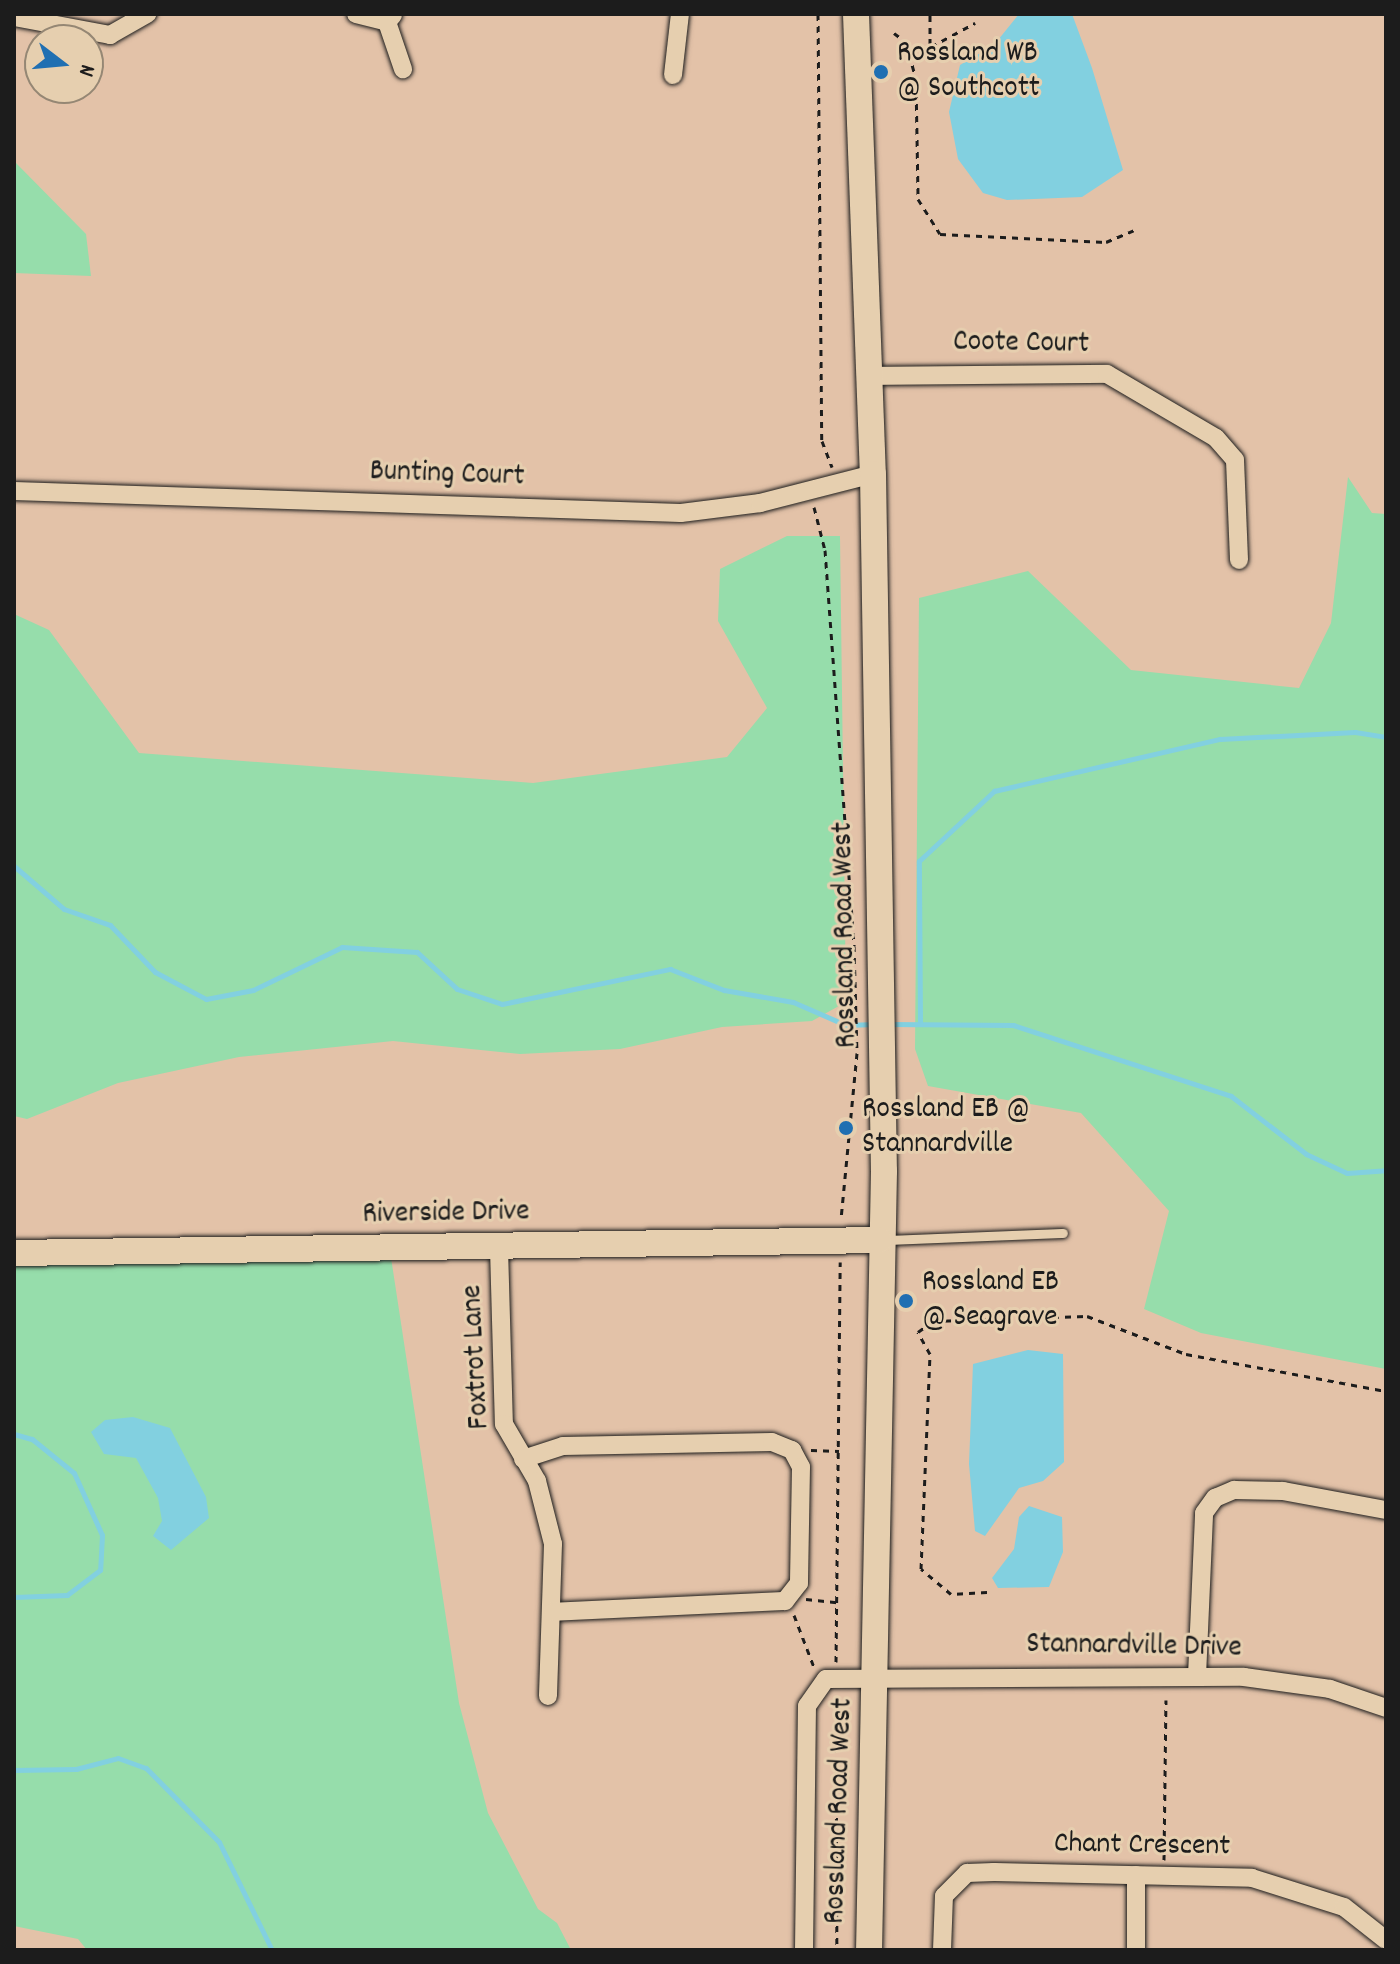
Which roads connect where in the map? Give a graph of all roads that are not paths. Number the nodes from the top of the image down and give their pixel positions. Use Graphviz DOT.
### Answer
graph roads {
  1 [pos="147,14"];
  2 [pos="356,14"];
  3 [pos="680,14"];
  4 [pos="856,14"];
  5 [pos="14,17"];
  6 [pos="390,18"];
  7 [pos="403,69"];
  8 [pos="673,75"];
  9 [pos="870,376"];
  10 [pos="873,474"];
  11 [pos="14,491"];
  12 [pos="1239,560"];
  13 [pos="1063,1233"];
  14 [pos="879,1240"];
  15 [pos="499,1248"];
  16 [pos="14,1253"];
  17 [pos="523,1459"];
  18 [pos="1386,1510"];
  19 [pos="553,1612"];
  20 [pos="877,1674"];
  21 [pos="1197,1676"];
  22 [pos="548,1696"];
  23 [pos="1386,1708"];
  24 [pos="1136,1875"];
  25 [pos="1386,1940"];
  26 [pos="804,1950"];
  27 [pos="869,1950"];
  28 [pos="942,1950"];
  29 [pos="1136,1950"];
  1 -- 5 [label="street"];
  2 -- 6 [label="street"];
  3 -- 8 [label="street"];
  4 -- 9 [label="main road, Rossland Road West"];
  6 -- 7 [label="street"];
  9 -- 10 [label="main road, Rossland Road West"];
  9 -- 12 [label="street, Coote Court"];
  10 -- 11 [label="street, Bunting Court"];
  10 -- 14 [label="main road, Rossland Road West"];
  13 -- 14 [label="lane"];
  14 -- 15 [label="main road, Riverside Drive"];
  14 -- 20 [label="main road, Rossland Road West"];
  15 -- 16 [label="main road, Riverside Drive"];
  15 -- 17 [label="street, Foxtrot Lane"];
  17 -- 19 [label="street, Foxtrot Lane"];
  17 -- 19 [label="street"];
  18 -- 21 [label="street"];
  19 -- 22 [label="street"];
  20 -- 21 [label="street, Stannardville Drive"];
  20 -- 26 [label="street, Rossland Road West"];
  20 -- 27 [label="main road, Rossland Road West"];
  21 -- 23 [label="street, Stannardville Drive"];
  24 -- 25 [label="street, Chant Crescent"];
  24 -- 28 [label="street, Chant Crescent"];
  24 -- 29 [label="street"];
}
